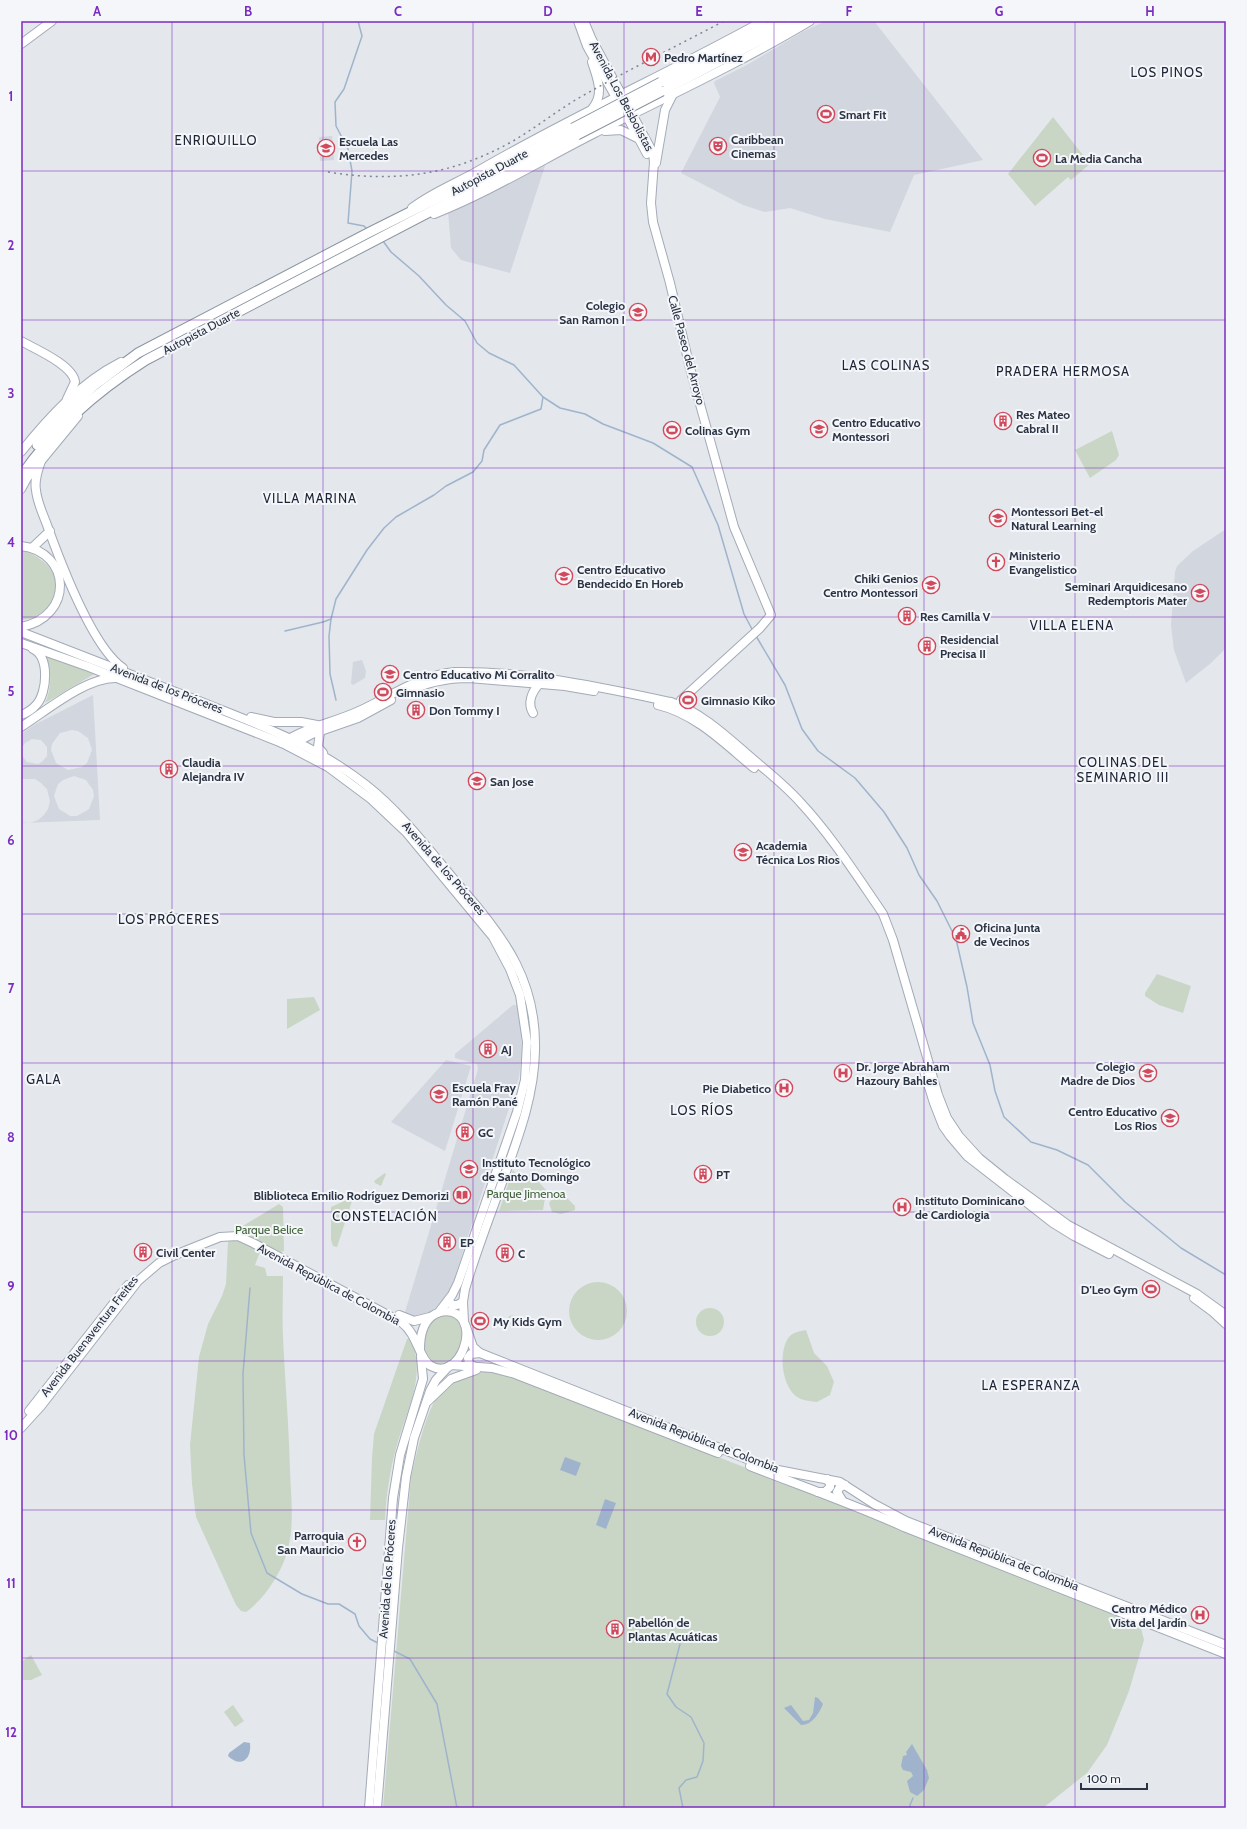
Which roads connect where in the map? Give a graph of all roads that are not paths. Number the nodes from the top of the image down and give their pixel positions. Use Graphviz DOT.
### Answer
graph roads {
  1 [pos="52,21"];
  2 [pos="578,21"];
  3 [pos="584,21"];
  4 [pos="763,21"];
  5 [pos="780,21"];
  6 [pos="797,21"];
  7 [pos="810,21"];
  8 [pos="21,44"];
  9 [pos="587,46"];
  10 [pos="662,86"];
  11 [pos="622,94"];
  12 [pos="673,95"];
  13 [pos="592,109"];
  14 [pos="630,116"];
  15 [pos="575,131"];
  16 [pos="593,134"];
  17 [pos="639,138"];
  18 [pos="653,172"];
  19 [pos="397,219"];
  20 [pos="412,222"];
  21 [pos="387,228"];
  22 [pos="21,341"];
  23 [pos="138,353"];
  24 [pos="93,398"];
  25 [pos="66,401"];
  26 [pos="21,452"];
  27 [pos="41,461"];
  28 [pos="21,466"];
  29 [pos="21,476"];
  30 [pos="21,489"];
  31 [pos="50,531"];
  32 [pos="21,546"];
  33 [pos="55,547"];
  34 [pos="32,548"];
  35 [pos="45,556"];
  36 [pos="21,627"];
  37 [pos="21,632"];
  38 [pos="22,643"];
  39 [pos="136,676"];
  40 [pos="118,678"];
  41 [pos="540,684"];
  42 [pos="677,707"];
  43 [pos="362,713"];
  44 [pos="533,713"];
  45 [pos="234,714"];
  46 [pos="21,716"];
  47 [pos="23,726"];
  48 [pos="318,729"];
  49 [pos="298,741"];
  50 [pos="287,742"];
  51 [pos="325,756"];
  52 [pos="227,1233"];
  53 [pos="449,1301"];
  54 [pos="463,1302"];
  55 [pos="436,1314"];
  56 [pos="1226,1315"];
  57 [pos="464,1323"];
  58 [pos="1226,1324"];
  59 [pos="421,1351"];
  60 [pos="480,1354"];
  61 [pos="450,1366"];
  62 [pos="478,1368"];
  63 [pos="423,1377"];
  64 [pos="432,1385"];
  65 [pos="426,1404"];
  66 [pos="21,1420"];
  67 [pos="21,1428"];
  68 [pos="827,1480"];
  69 [pos="845,1485"];
  70 [pos="817,1492"];
  71 [pos="842,1500"];
  72 [pos="388,1628"];
  73 [pos="1226,1645"];
  74 [pos="1226,1654"];
  75 [pos="369,1808"];
  76 [pos="377,1808"];
  1 -- 8 [label="main road"];
  2 -- 9 [label="main road, Avenida Los Beisbolistas"];
  3 -- 11 [label="main road, Avenida Los Beisbolistas"];
  4 -- 11 [label="main road"];
  5 -- 10 [label="highway, Autopista Duarte"];
  6 -- 10 [label="highway, Autopista Duarte"];
  7 -- 12 [label="main road"];
  9 -- 11 [label="main road, Avenida Los Beisbolistas"];
  9 -- 13 [label="main road"];
  10 -- 15 [label="highway, Autopista Duarte, bridge"];
  11 -- 13 [label="main road, Autopista Duarte"];
  11 -- 14 [label="main road, Avenida Los Beisbolistas"];
  12 -- 14 [label="main road"];
  12 -- 18 [label="main road"];
  13 -- 19 [label="main road, Autopista Duarte"];
  14 -- 16 [label="main road"];
  14 -- 17 [label="main road, Avenida Los Beisbolistas"];
  14 -- 18 [label="main road, Avenida Los Beisbolistas"];
  15 -- 19 [label="highway, Autopista Duarte"];
  15 -- 20 [label="highway, Autopista Duarte"];
  16 -- 17 [label="main road"];
  16 -- 20 [label="main road"];
  17 -- 18 [label="main road, Avenida Los Beisbolistas"];
  18 -- 42 [label="main road, Calle Paseo del Arroyo"];
  19 -- 21 [label="highway"];
  20 -- 21 [label="highway, Autopista Duarte"];
  21 -- 23 [label="highway, Autopista Duarte"];
  21 -- 24 [label="highway, Autopista Duarte"];
  22 -- 25 [label="main road"];
  23 -- 25 [label="main road, Autopista Duarte"];
  23 -- 28 [label="highway, Autopista Duarte"];
  24 -- 27 [label="main road, Autopista Duarte"];
  24 -- 29 [label="highway, Autopista Duarte"];
  25 -- 26 [label="main road, Autopista Duarte"];
  27 -- 30 [label="main road, Autopista Duarte"];
  27 -- 31 [label="main road"];
  31 -- 33 [label="main road"];
  31 -- 34 [label="main road"];
  32 -- 34 [label="main road"];
  33 -- 35 [label="main road"];
  33 -- 39 [label="main road"];
  34 -- 35 [label="main road"];
  35 -- 36 [label="main road"];
  37 -- 39 [label="main road, Avenida de los Próceres"];
  38 -- 40 [label="main road, Avenida de los Próceres"];
  38 -- 46 [label="main road"];
  39 -- 45 [label="main road, Avenida de los Próceres"];
  40 -- 47 [label="main road"];
  40 -- 50 [label="main road, Avenida de los Próceres"];
  41 -- 42 [label="main road"];
  41 -- 43 [label="main road"];
  41 -- 44 [label="main road"];
  42 -- 43 [label="main road"];
  42 -- 56 [label="main road"];
  42 -- 58 [label="main road"];
  43 -- 48 [label="main road"];
  45 -- 48 [label="main road"];
  45 -- 50 [label="main road, Avenida de los Próceres"];
  46 -- 47 [label="main road"];
  48 -- 49 [label="main road"];
  48 -- 50 [label="main road"];
  48 -- 51 [label="main road"];
  49 -- 50 [label="main road, Avenida de los Próceres"];
  49 -- 51 [label="main road, Avenida de los Próceres"];
  50 -- 53 [label="main road, Avenida de los Próceres"];
  51 -- 54 [label="main road, Avenida de los Próceres"];
  52 -- 55 [label="main road, Avenida República de Colombia"];
  52 -- 59 [label="main road, Avenida República de Colombia"];
  52 -- 66 [label="main road, Avenida Buenaventura Freites"];
  52 -- 67 [label="main road, Avenida Buenaventura Freites"];
  53 -- 54 [label="main road"];
  53 -- 55 [label="main road, Avenida de los Próceres"];
  54 -- 57 [label="main road, Avenida de los Próceres"];
  55 -- 57 [label="main road"];
  55 -- 59 [label="main road"];
  57 -- 60 [label="main road"];
  57 -- 61 [label="main road"];
  59 -- 61 [label="main road"];
  59 -- 63 [label="main road, Avenida de los Próceres"];
  60 -- 62 [label="main road"];
  60 -- 68 [label="main road, Avenida República de Colombia"];
  61 -- 62 [label="main road, Avenida República de Colombia"];
  61 -- 64 [label="main road, Avenida de los Próceres"];
  62 -- 65 [label="main road"];
  62 -- 70 [label="main road, Avenida República de Colombia"];
  63 -- 64 [label="main road"];
  63 -- 72 [label="main road, Avenida de los Próceres"];
  64 -- 65 [label="main road, Avenida de los Próceres"];
  65 -- 72 [label="main road, Avenida de los Próceres"];
  68 -- 69 [label="main road, Avenida República de Colombia"];
  68 -- 70 [label="main road"];
  69 -- 71 [label="main road"];
  69 -- 73 [label="main road, Avenida República de Colombia"];
  70 -- 71 [label="main road, Avenida República de Colombia"];
  71 -- 74 [label="main road, Avenida República de Colombia"];
  72 -- 75 [label="main road, Avenida de los Próceres"];
  72 -- 76 [label="main road, Avenida de los Próceres"];
}
